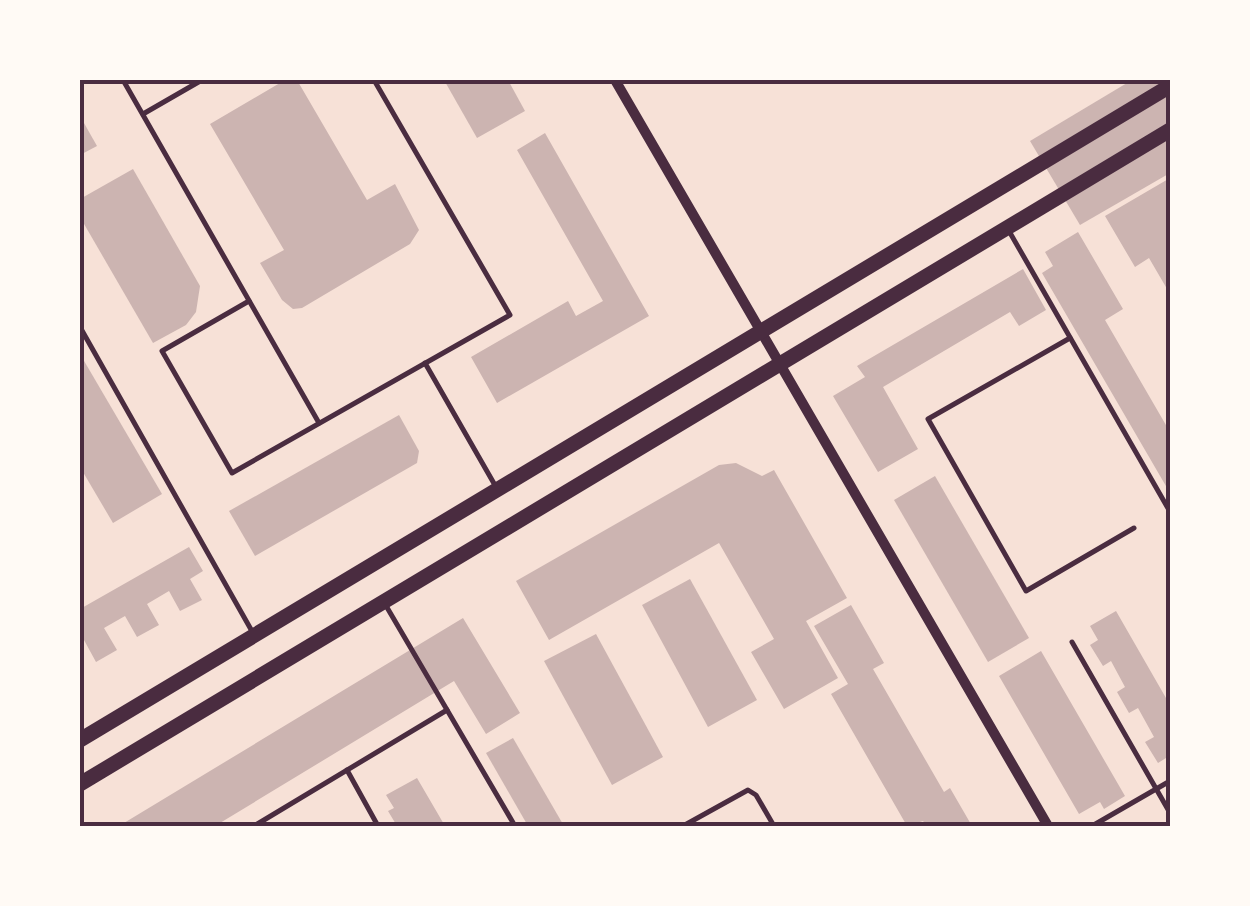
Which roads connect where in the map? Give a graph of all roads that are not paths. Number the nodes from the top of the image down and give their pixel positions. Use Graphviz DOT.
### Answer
graph roads {
  1 [pos="123,80"];
  2 [pos="202,80"];
  3 [pos="374,80"];
  4 [pos="615,80"];
  5 [pos="1170,86"];
  6 [pos="142,114"];
  7 [pos="1170,130"];
  8 [pos="1007,228"];
  9 [pos="249,301"];
  10 [pos="80,327"];
  11 [pos="762,331"];
  12 [pos="1070,338"];
  13 [pos="425,363"];
  14 [pos="781,364"];
  15 [pos="319,423"];
  16 [pos="497,490"];
  17 [pos="1168,510"];
  18 [pos="1134,528"];
  19 [pos="384,602"];
  20 [pos="254,636"];
  21 [pos="1072,642"];
  22 [pos="447,710"];
  23 [pos="80,740"];
  24 [pos="347,770"];
  25 [pos="1170,781"];
  26 [pos="80,784"];
  27 [pos="1156,789"];
  28 [pos="1170,812"];
  29 [pos="254,826"];
  30 [pos="378,826"];
  31 [pos="515,826"];
  32 [pos="683,826"];
  33 [pos="774,826"];
  34 [pos="1048,826"];
  35 [pos="1092,826"];
  1 -- 6 [label="lane"];
  2 -- 6 [label="lane"];
  3 -- 13 [label="lane"];
  4 -- 11 [label="street"];
  5 -- 11 [label="main road"];
  6 -- 9 [label="lane"];
  7 -- 8 [label="main road"];
  8 -- 12 [label="lane"];
  8 -- 14 [label="main road"];
  9 -- 15 [label="lane"];
  9 -- 15 [label="lane"];
  10 -- 20 [label="lane"];
  11 -- 14 [label="street"];
  11 -- 16 [label="main road"];
  12 -- 17 [label="lane"];
  12 -- 18 [label="lane"];
  13 -- 15 [label="lane"];
  13 -- 16 [label="lane"];
  14 -- 19 [label="main road"];
  14 -- 34 [label="street"];
  16 -- 20 [label="main road"];
  19 -- 22 [label="lane"];
  19 -- 26 [label="main road"];
  20 -- 23 [label="main road"];
  21 -- 27 [label="lane"];
  22 -- 24 [label="lane"];
  22 -- 31 [label="lane"];
  24 -- 29 [label="lane"];
  24 -- 30 [label="lane"];
  25 -- 27 [label="lane"];
  27 -- 28 [label="lane"];
  27 -- 35 [label="lane"];
  32 -- 33 [label="lane"];
}
